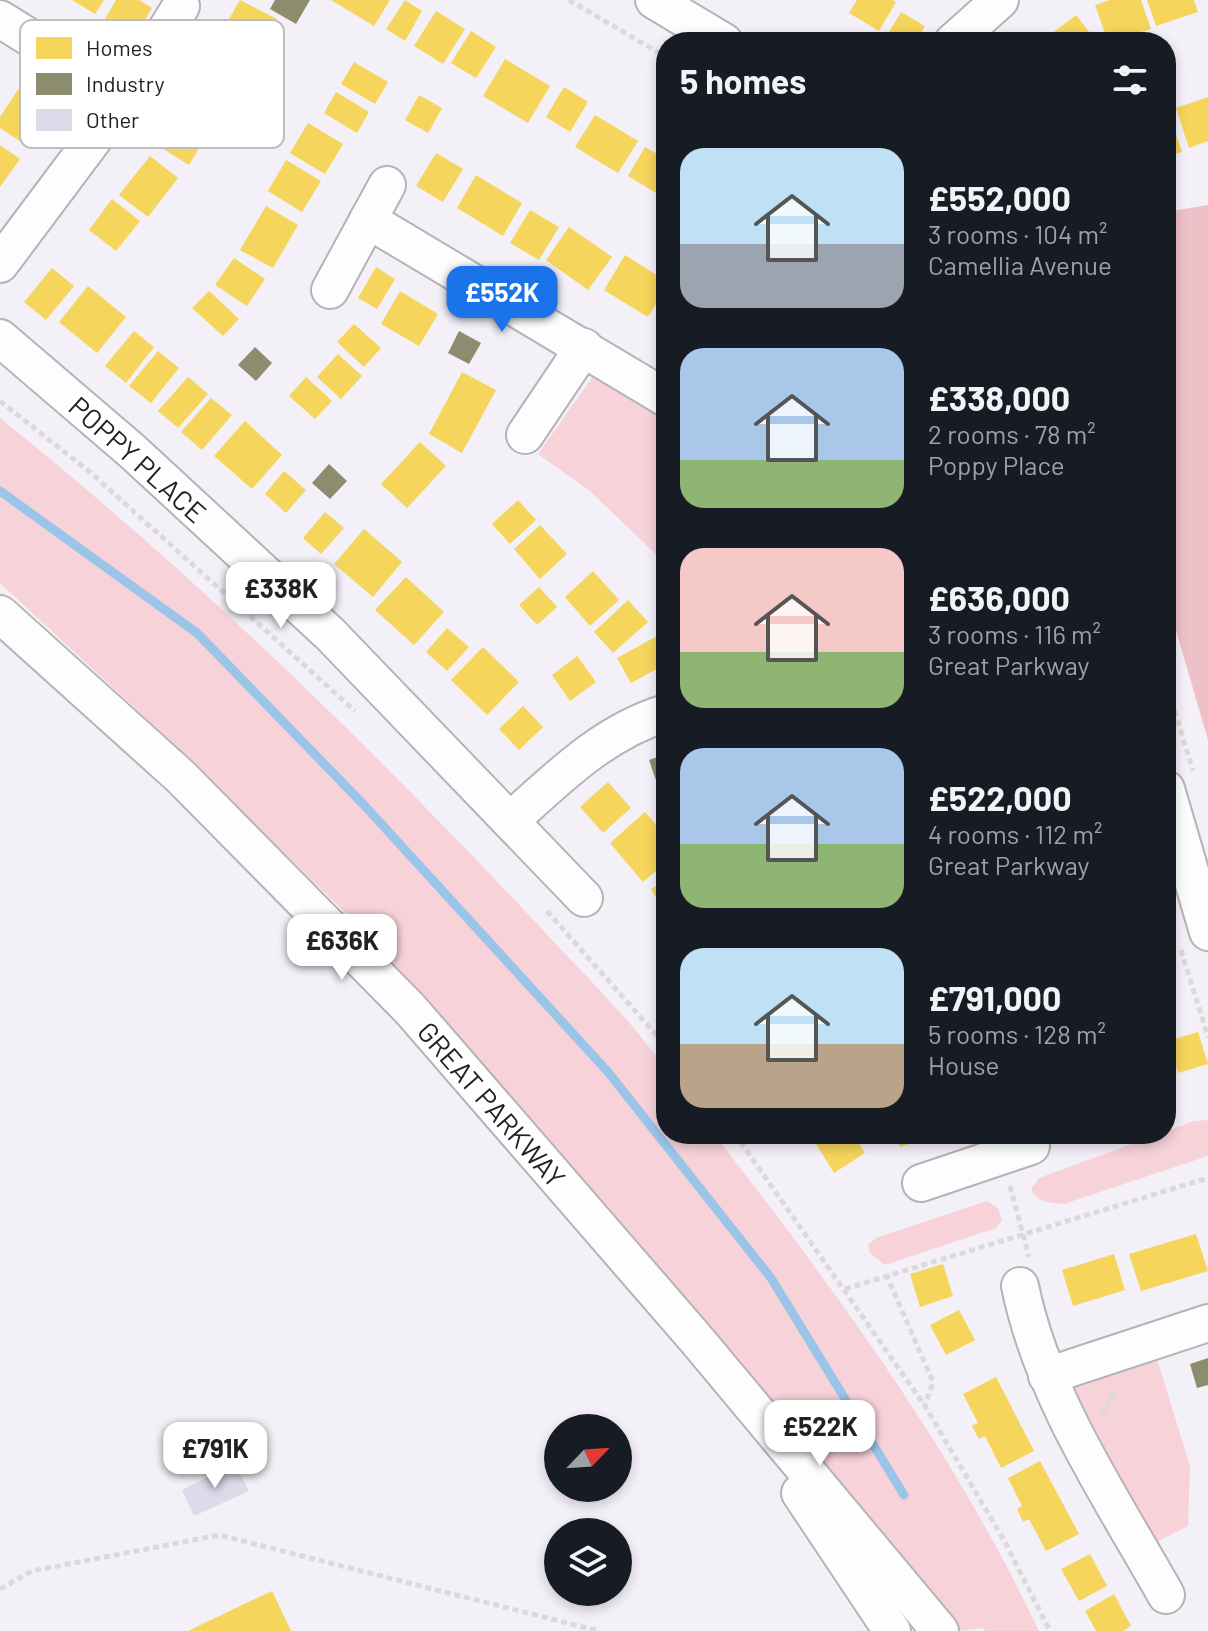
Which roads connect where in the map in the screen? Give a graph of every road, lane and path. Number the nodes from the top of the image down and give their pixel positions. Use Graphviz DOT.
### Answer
graph roads {
  1 [pos="569,0"];
  2 [pos="654,0"];
  3 [pos="1000,0"];
  4 [pos="181,6"];
  5 [pos="0,19"];
  6 [pos="172,20"];
  7 [pos="20,31"];
  8 [pos="707,32"];
  9 [pos="964,32"];
  10 [pos="656,51"];
  11 [pos="87,148"];
  12 [pos="387,185"];
  13 [pos="368,220"];
  14 [pos="0,264"];
  15 [pos="330,290"];
  16 [pos="0,338"];
  17 [pos="584,347"];
  18 [pos="656,392"];
  19 [pos="0,401"];
  20 [pos="525,435"];
  21 [pos="0,614"];
  22 [pos="656,716"];
  23 [pos="363,718"];
  24 [pos="1176,750"];
  25 [pos="1181,784"];
  26 [pos="510,821"];
  27 [pos="584,898"];
  28 [pos="545,909"];
  29 [pos="1194,940"];
  30 [pos="656,1035"];
  31 [pos="1208,1037"];
  32 [pos="742,1144"];
  33 [pos="996,1150"];
  34 [pos="1208,1178"];
  35 [pos="921,1183"];
  36 [pos="1024,1236"];
  37 [pos="886,1274"];
  38 [pos="1020,1286"];
  39 [pos="845,1289"];
  40 [pos="1208,1323"];
  41 [pos="696,1339"];
  42 [pos="1139,1346"];
  43 [pos="1047,1376"];
  44 [pos="925,1406"];
  45 [pos="1085,1447"];
  46 [pos="0,1589"];
  47 [pos="1166,1595"];
  48 [pos="599,1631"];
  49 [pos="892,1631"];
  50 [pos="940,1631"];
  51 [pos="1050,1631"];
  1 -- 10 [label="path"];
  2 -- 8 [label="street"];
  3 -- 9 [label="street"];
  4 -- 6 [label="street"];
  5 -- 7 [label="street"];
  11 -- 14 [label="street"];
  12 -- 13 [label="street"];
  13 -- 15 [label="street"];
  13 -- 17 [label="street"];
  16 -- 26 [label="street, POPPY PLACE"];
  17 -- 18 [label="street"];
  17 -- 20 [label="street"];
  19 -- 23 [label="path"];
  21 -- 41 [label="street, GREAT PARKWAY"];
  22 -- 26 [label="street"];
  24 -- 25 [label="path"];
  25 -- 29 [label="street"];
  26 -- 27 [label="street, POPPY PLACE"];
  28 -- 30 [label="path"];
  29 -- 31 [label="path"];
  32 -- 39 [label="path"];
  33 -- 35 [label="street"];
  33 -- 36 [label="path"];
  34 -- 36 [label="path"];
  36 -- 37 [label="path"];
  36 -- 38 [label="path"];
  37 -- 39 [label="path"];
  37 -- 44 [label="path"];
  38 -- 43 [label="street"];
  39 -- 44 [label="path"];
  40 -- 42 [label="street"];
  41 -- 49 [label="street, GREAT PARKWAY"];
  41 -- 50 [label="street, GREAT PARKWAY"];
  42 -- 43 [label="street"];
  42 -- 45 [label="path"];
  43 -- 45 [label="street"];
  44 -- 51 [label="path"];
  45 -- 47 [label="street"];
  46 -- 48 [label="path"];
}
